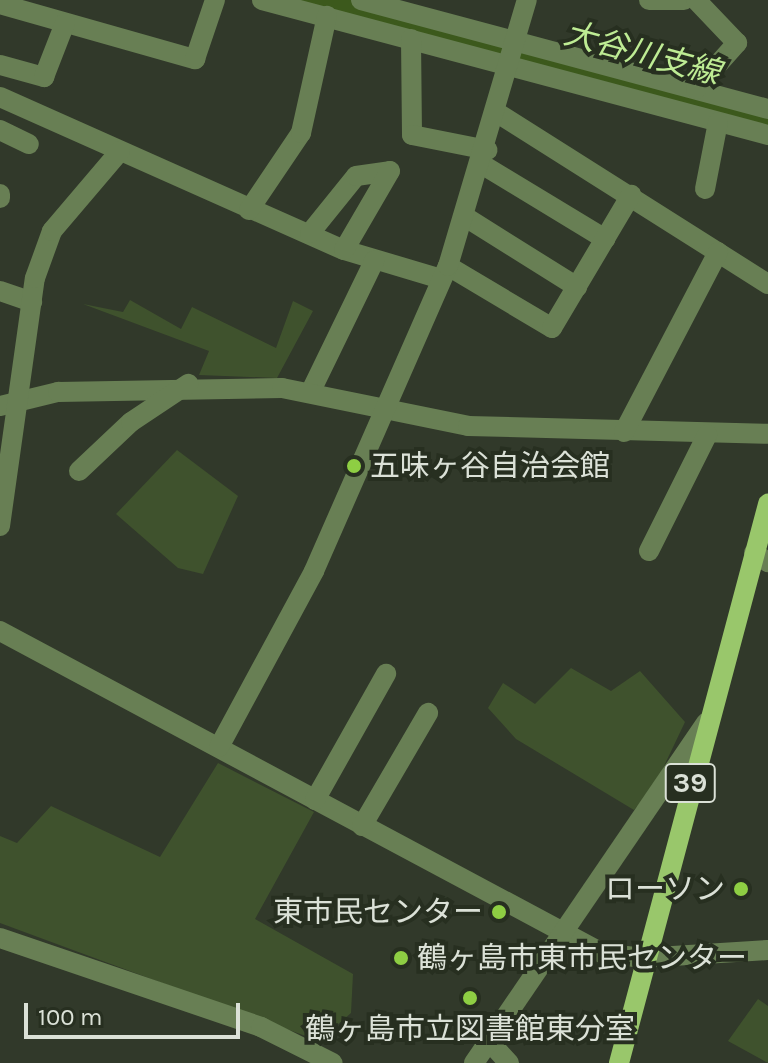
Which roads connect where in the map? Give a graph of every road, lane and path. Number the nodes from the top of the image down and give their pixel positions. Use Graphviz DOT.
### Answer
graph roads {
  1 [pos="215,0"];
  2 [pos="262,0"];
  3 [pos="361,0"];
  4 [pos="527,0"];
  5 [pos="649,0"];
  6 [pos="684,0"];
  7 [pos="696,0"];
  8 [pos="0,4"];
  9 [pos="327,16"];
  10 [pos="65,23"];
  11 [pos="411,39"];
  12 [pos="519,43"];
  13 [pos="0,65"];
  14 [pos="512,68"];
  15 [pos="696,89"];
  16 [pos="0,97"];
  17 [pos="768,109"];
  18 [pos="499,114"];
  19 [pos="718,122"];
  20 [pos="0,130"];
  21 [pos="768,135"];
  22 [pos="29,144"];
  23 [pos="120,151"];
  24 [pos="485,158"];
  25 [pos="705,189"];
  26 [pos="631,195"];
  27 [pos="249,210"];
  28 [pos="467,218"];
  29 [pos="310,233"];
  30 [pos="605,239"];
  31 [pos="344,250"];
  32 [pos="718,252"];
  33 [pos="374,261"];
  34 [pos="445,272"];
  35 [pos="768,284"];
  36 [pos="577,287"];
  37 [pos="0,291"];
  38 [pos="32,302"];
  39 [pos="188,384"];
  40 [pos="310,393"];
  41 [pos="9,403"];
  42 [pos="382,406"];
  43 [pos="624,432"];
  44 [pos="768,434"];
  45 [pos="707,435"];
  46 [pos="79,471"];
  47 [pos="768,504"];
  48 [pos="0,526"];
  49 [pos="649,551"];
  50 [pos="761,558"];
  51 [pos="0,631"];
  52 [pos="386,674"];
  53 [pos="428,713"];
  54 [pos="706,723"];
  55 [pos="219,747"];
  56 [pos="315,800"];
  57 [pos="362,826"];
  58 [pos="558,933"];
  59 [pos="0,938"];
  60 [pos="768,950"];
  61 [pos="641,958"];
  62 [pos="489,1041"];
  63 [pos="333,1063"];
  64 [pos="474,1063"];
  65 [pos="509,1063"];
  66 [pos="619,1063"];
  1 -- 10 [label="street"];
  2 -- 9 [label="street"];
  3 -- 12 [label="street"];
  4 -- 12 [label="street"];
  5 -- 6 [label="street"];
  7 -- 15 [label="street"];
  8 -- 10 [label="street"];
  9 -- 11 [label="street"];
  9 -- 27 [label="street"];
  10 -- 13 [label="street"];
  11 -- 14 [label="street"];
  11 -- 24 [label="street"];
  12 -- 14 [label="street"];
  12 -- 15 [label="street"];
  14 -- 18 [label="street"];
  14 -- 19 [label="street"];
  15 -- 17 [label="street"];
  16 -- 23 [label="street"];
  18 -- 24 [label="street"];
  18 -- 26 [label="street"];
  19 -- 21 [label="street"];
  19 -- 25 [label="street"];
  20 -- 22 [label="street"];
  23 -- 27 [label="street"];
  23 -- 38 [label="street"];
  24 -- 28 [label="street"];
  24 -- 30 [label="street"];
  26 -- 30 [label="street"];
  26 -- 32 [label="street"];
  27 -- 29 [label="street"];
  28 -- 34 [label="street"];
  28 -- 36 [label="street"];
  29 -- 31 [label="street"];
  29 -- 31 [label="street"];
  30 -- 36 [label="street"];
  31 -- 33 [label="street"];
  32 -- 35 [label="street"];
  32 -- 43 [label="street"];
  33 -- 34 [label="street"];
  33 -- 40 [label="street"];
  34 -- 36 [label="street"];
  34 -- 42 [label="street"];
  37 -- 38 [label="street"];
  38 -- 41 [label="street"];
  39 -- 40 [label="street"];
  39 -- 41 [label="street"];
  39 -- 46 [label="street"];
  40 -- 42 [label="street"];
  41 -- 48 [label="street"];
  42 -- 43 [label="street"];
  42 -- 55 [label="street"];
  43 -- 45 [label="street"];
  44 -- 45 [label="street"];
  45 -- 49 [label="street"];
  47 -- 50 [label="main road, 39"];
  50 -- 54 [label="main road, 39"];
  51 -- 55 [label="street"];
  52 -- 56 [label="street"];
  53 -- 57 [label="street"];
  54 -- 58 [label="street"];
  54 -- 61 [label="main road, 39"];
  55 -- 56 [label="street"];
  56 -- 57 [label="street"];
  57 -- 58 [label="street"];
  58 -- 61 [label="street"];
  58 -- 62 [label="street"];
  59 -- 63 [label="street"];
  60 -- 61 [label="street"];
  61 -- 66 [label="main road, 39"];
  62 -- 64 [label="street"];
  62 -- 65 [label="street"];
}
